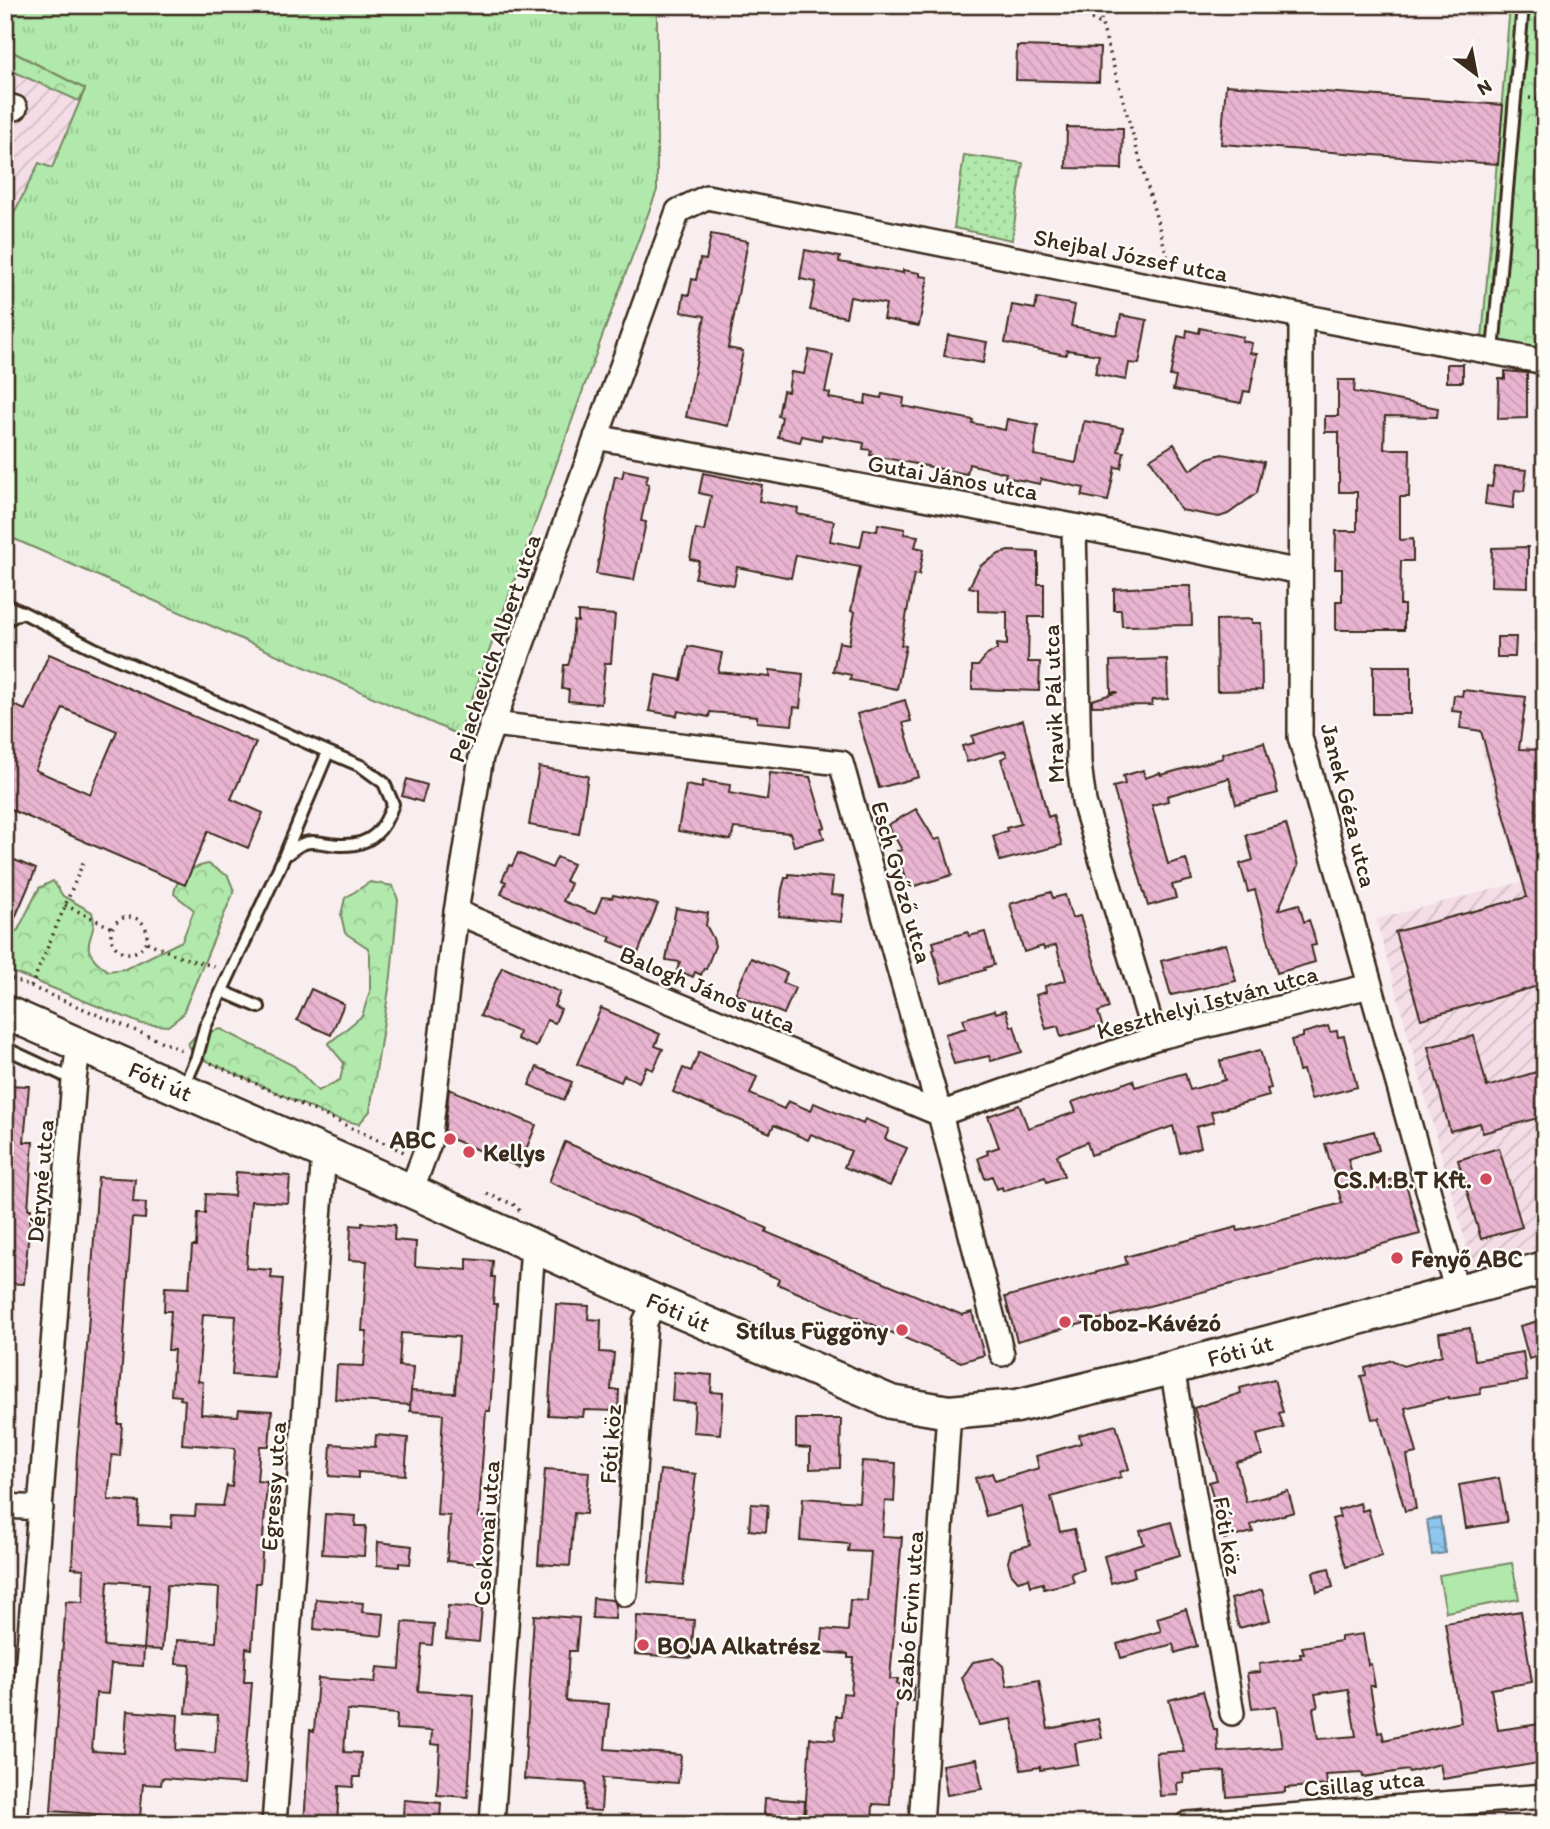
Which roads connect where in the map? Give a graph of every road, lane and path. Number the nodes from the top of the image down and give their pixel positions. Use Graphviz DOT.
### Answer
graph roads {
  1 [pos="1067,5"];
  2 [pos="1098,5"];
  3 [pos="1523,5"];
  4 [pos="1102,25"];
  5 [pos="707,197"];
  6 [pos="1178,292"];
  7 [pos="1301,316"];
  8 [pos="1493,352"];
  9 [pos="1545,362"];
  10 [pos="596,437"];
  11 [pos="1074,526"];
  12 [pos="1300,572"];
  13 [pos="5,605"];
  14 [pos="22,612"];
  15 [pos="5,621"];
  16 [pos="492,724"];
  17 [pos="328,752"];
  18 [pos="284,857"];
  19 [pos="85,858"];
  20 [pos="65,905"];
  21 [pos="456,912"];
  22 [pos="112,928"];
  23 [pos="146,942"];
  24 [pos="231,971"];
  25 [pos="5,976"];
  26 [pos="1370,986"];
  27 [pos="31,987"];
  28 [pos="222,991"];
  29 [pos="258,1007"];
  30 [pos="5,1012"];
  31 [pos="1155,1038"];
  32 [pos="79,1044"];
  33 [pos="5,1048"];
  34 [pos="197,1057"];
  35 [pos="74,1080"];
  36 [pos="182,1090"];
  37 [pos="940,1114"];
  38 [pos="324,1152"];
  39 [pos="422,1160"];
  40 [pos="475,1190"];
  41 [pos="411,1191"];
  42 [pos="530,1232"];
  43 [pos="1545,1268"];
  44 [pos="1457,1292"];
  45 [pos="655,1301"];
  46 [pos="1002,1354"];
  47 [pos="1171,1368"];
  48 [pos="949,1412"];
  49 [pos="5,1506"];
  50 [pos="41,1508"];
  51 [pos="625,1594"];
  52 [pos="1232,1713"];
  53 [pos="1545,1796"];
  54 [pos="1453,1813"];
  55 [pos="16,1824"];
  56 [pos="274,1824"];
  57 [pos="492,1824"];
  58 [pos="921,1824"];
  59 [pos="1187,1824"];
  60 [pos="1193,1824"];
  1 -- 4 [label="path"];
  2 -- 4 [label="path"];
  3 -- 8 [label="lane"];
  4 -- 6 [label="path"];
  5 -- 6 [label="street, Shejbal József utca"];
  5 -- 10 [label="street, Pejachevich Albert utca"];
  6 -- 7 [label="street, Shejbal József utca"];
  7 -- 8 [label="street, Shejbal József utca"];
  7 -- 12 [label="street, Janek Géza utca"];
  8 -- 9 [label="street, Shejbal József utca"];
  10 -- 11 [label="street, Gutai János utca"];
  10 -- 16 [label="street, Pejachevich Albert utca"];
  11 -- 12 [label="street, Gutai János utca"];
  11 -- 31 [label="street, Mravik Pál utca"];
  12 -- 26 [label="street, Janek Géza utca"];
  13 -- 14 [label="lane"];
  14 -- 15 [label="lane"];
  14 -- 17 [label="lane"];
  16 -- 21 [label="street, Pejachevich Albert utca"];
  16 -- 37 [label="street, Esch Győző utca"];
  17 -- 18 [label="lane"];
  17 -- 18 [label="lane"];
  18 -- 24 [label="lane"];
  19 -- 20 [label="path"];
  20 -- 22 [label="path"];
  20 -- 27 [label="path"];
  21 -- 37 [label="street, Balogh János utca"];
  21 -- 39 [label="street, Pejachevich Albert utca"];
  22 -- 23 [label="path"];
  22 -- 23 [label="path"];
  23 -- 24 [label="path"];
  24 -- 28 [label="lane"];
  25 -- 27 [label="path"];
  26 -- 31 [label="street, Keszthelyi István utca"];
  26 -- 44 [label="street, Janek Géza utca"];
  27 -- 34 [label="path"];
  28 -- 29 [label="lane"];
  28 -- 34 [label="lane"];
  30 -- 32 [label="main road, Fóti út"];
  31 -- 37 [label="street, Keszthelyi István utca"];
  32 -- 35 [label="street, Déryné utca"];
  32 -- 36 [label="main road, Fóti út"];
  33 -- 35 [label="lane"];
  34 -- 36 [label="lane"];
  34 -- 39 [label="path"];
  35 -- 50 [label="street, Déryné utca"];
  36 -- 38 [label="main road, Fóti út"];
  37 -- 46 [label="street, Esch Győző utca"];
  38 -- 41 [label="main road, Fóti út"];
  38 -- 56 [label="street, Egressy utca"];
  39 -- 41 [label="street, Pejachevich Albert utca"];
  40 -- 42 [label="path"];
  41 -- 42 [label="main road, Fóti út"];
  42 -- 45 [label="main road, Fóti út"];
  42 -- 57 [label="street, Csokonai utca"];
  43 -- 44 [label="main road, Fóti út"];
  44 -- 47 [label="main road, Fóti út"];
  45 -- 48 [label="main road, Fóti út"];
  45 -- 51 [label="street, Fóti köz"];
  47 -- 48 [label="main road, Fóti út"];
  47 -- 52 [label="street, Fóti köz"];
  48 -- 58 [label="street, Szabó Ervin utca"];
  49 -- 50 [label="street"];
  50 -- 55 [label="street, Déryné utca"];
  53 -- 54 [label="street, Csillag utca"];
  54 -- 60 [label="street, Csillag utca"];
  59 -- 60 [label="street, Csillag utca"];
}
